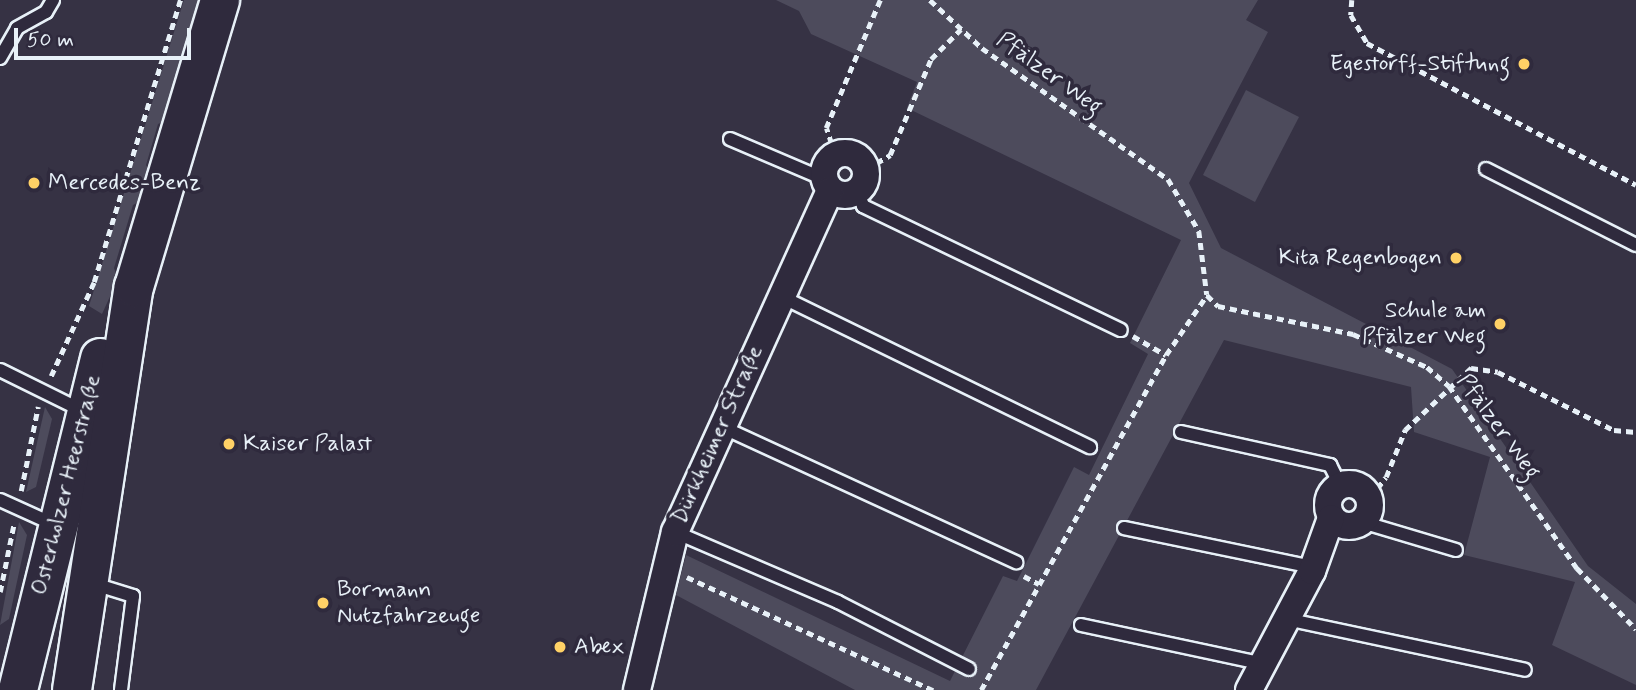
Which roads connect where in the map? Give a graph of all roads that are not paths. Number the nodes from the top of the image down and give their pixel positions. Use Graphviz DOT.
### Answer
graph roads {
  1 [pos="53,0"];
  2 [pos="220,0"];
  3 [pos="0,58"];
  4 [pos="730,139"];
  5 [pos="1486,169"];
  6 [pos="830,175"];
  7 [pos="862,181"];
  8 [pos="1636,245"];
  9 [pos="134,287"];
  10 [pos="780,296"];
  11 [pos="1121,330"];
  12 [pos="0,370"];
  13 [pos="84,411"];
  14 [pos="722,426"];
  15 [pos="1181,432"];
  16 [pos="1090,447"];
  17 [pos="1340,485"];
  18 [pos="0,500"];
  19 [pos="1366,510"];
  20 [pos="1331,518"];
  21 [pos="55,526"];
  22 [pos="1124,528"];
  23 [pos="675,532"];
  24 [pos="1456,550"];
  25 [pos="1016,562"];
  26 [pos="1313,567"];
  27 [pos="91,583"];
  28 [pos="1286,619"];
  29 [pos="1081,625"];
  30 [pos="1260,663"];
  31 [pos="969,669"];
  32 [pos="1525,670"];
  33 [pos="18,690"];
  34 [pos="72,690"];
  35 [pos="121,690"];
  36 [pos="637,690"];
  37 [pos="1249,690"];
  1 -- 3 [label="lane"];
  2 -- 9 [label="main road, Osterholzer Heerstraße"];
  4 -- 6 [label="lane"];
  5 -- 8 [label="lane"];
  6 -- 7 [label="street"];
  6 -- 7 [label="street"];
  6 -- 10 [label="street, Dürkheimer Straße"];
  7 -- 11 [label="lane"];
  9 -- 13 [label="main road, Osterholzer Heerstraße"];
  9 -- 27 [label="main road, Osterholzer Heerstraße"];
  10 -- 14 [label="street, Dürkheimer Straße"];
  10 -- 16 [label="lane"];
  12 -- 13 [label="lane"];
  13 -- 21 [label="main road, Osterholzer Heerstraße"];
  14 -- 23 [label="street, Dürkheimer Straße"];
  14 -- 25 [label="lane"];
  15 -- 17 [label="lane"];
  17 -- 19 [label="street"];
  17 -- 20 [label="street"];
  18 -- 21 [label="lane"];
  19 -- 20 [label="street"];
  19 -- 24 [label="lane"];
  20 -- 26 [label="street"];
  21 -- 33 [label="main road, Osterholzer Heerstraße"];
  22 -- 26 [label="lane"];
  23 -- 31 [label="lane"];
  23 -- 36 [label="street, Dürkheimer Straße"];
  26 -- 28 [label="street"];
  27 -- 34 [label="main road, Osterholzer Heerstraße"];
  27 -- 35 [label="lane"];
  28 -- 30 [label="street"];
  28 -- 32 [label="lane"];
  29 -- 30 [label="lane"];
  30 -- 37 [label="street"];
}
